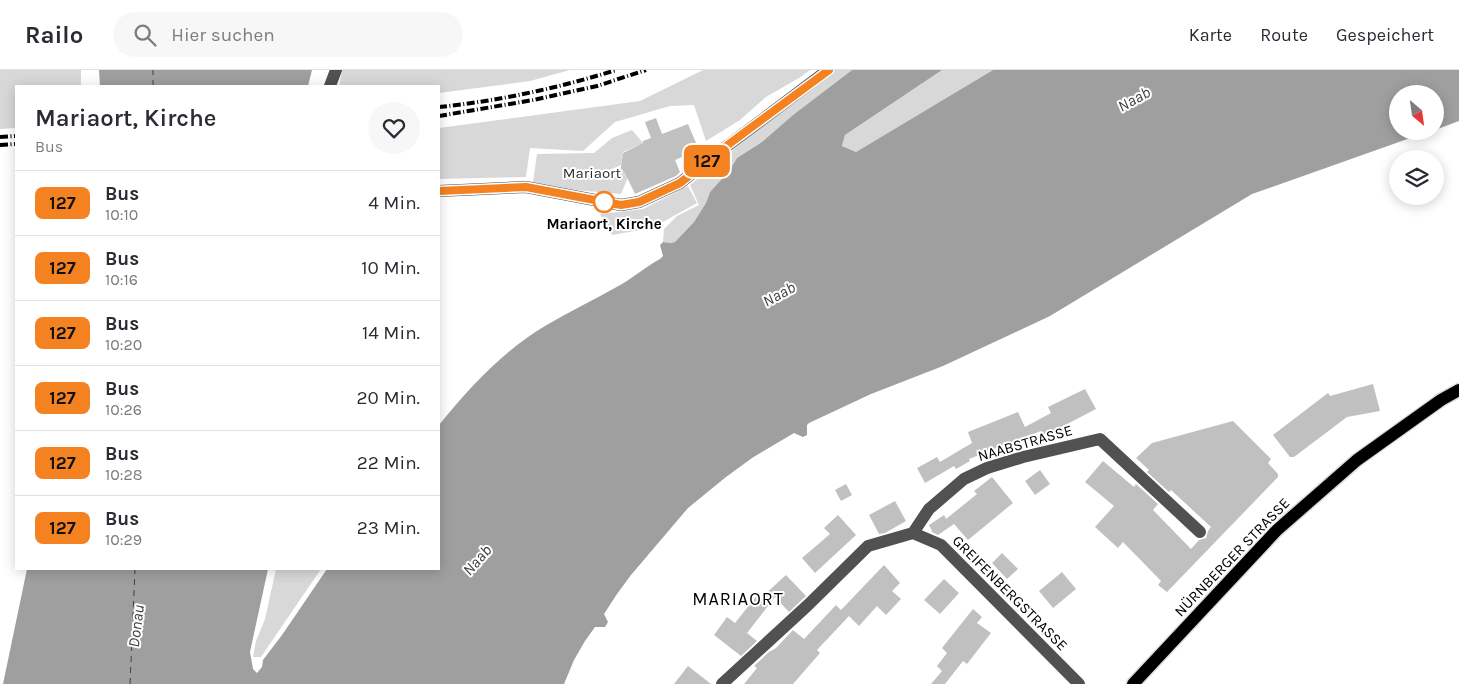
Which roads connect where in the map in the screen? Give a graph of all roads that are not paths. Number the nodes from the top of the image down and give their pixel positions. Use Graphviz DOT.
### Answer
graph roads {
  1 [pos="336,70"];
  2 [pos="828,70"];
  3 [pos="330,85"];
  4 [pos="440,191"];
  5 [pos="1459,390"];
  6 [pos="1200,532"];
  7 [pos="913,533"];
  8 [pos="722,684"];
  9 [pos="1079,684"];
  10 [pos="1133,684"];
  1 -- 3 [label="street"];
  2 -- 4 [label="street"];
  5 -- 10 [label="main road, NÜRNBERGER STRASSE"];
  6 -- 7 [label="street, NAABSTRASSE"];
  7 -- 8 [label="street"];
  7 -- 9 [label="street, GREIFENBERGSTRASSE"];
}
